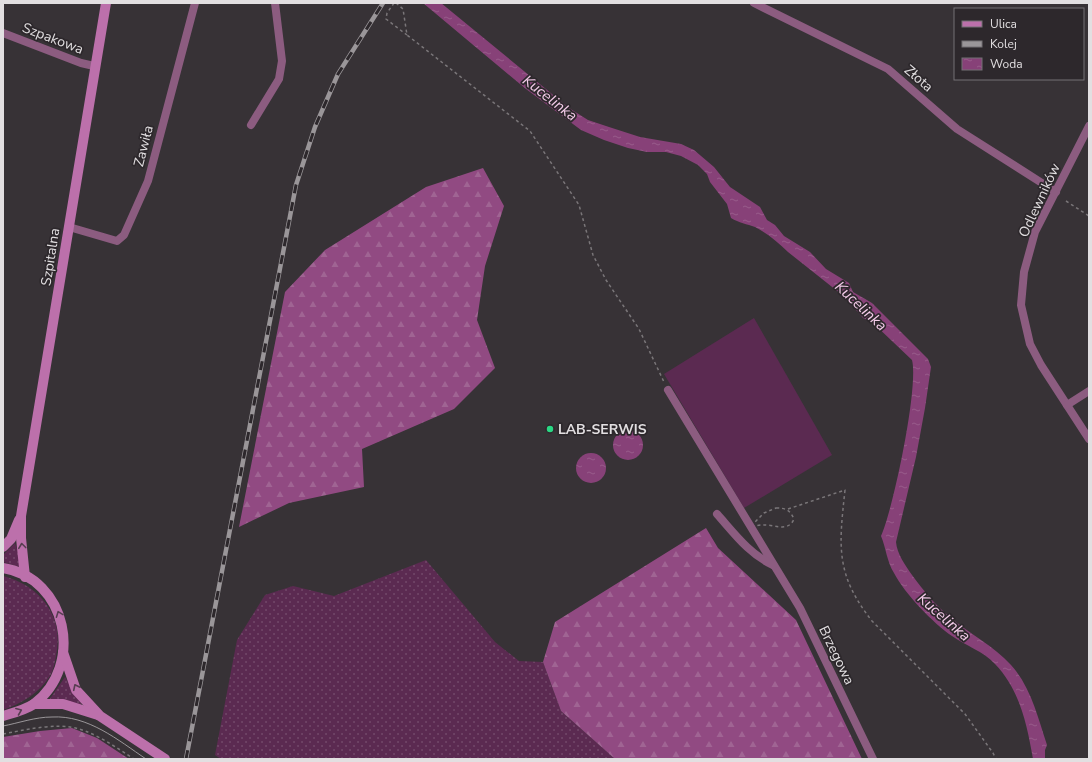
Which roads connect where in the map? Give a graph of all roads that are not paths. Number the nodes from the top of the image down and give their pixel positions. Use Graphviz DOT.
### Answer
graph roads {
  1 [pos="106,3"];
  2 [pos="195,3"];
  3 [pos="275,3"];
  4 [pos="754,3"];
  5 [pos="3,33"];
  6 [pos="94,66"];
  7 [pos="251,125"];
  8 [pos="1089,126"];
  9 [pos="1056,192"];
  10 [pos="69,227"];
  11 [pos="668,390"];
  12 [pos="1089,391"];
  13 [pos="1067,405"];
  14 [pos="1089,439"];
  15 [pos="717,514"];
  16 [pos="21,516"];
  17 [pos="3,547"];
  18 [pos="774,566"];
  19 [pos="3,568"];
  20 [pos="26,576"];
  21 [pos="63,652"];
  22 [pos="34,704"];
  23 [pos="3,716"];
  24 [pos="100,716"];
  25 [pos="165,759"];
  26 [pos="873,759"];
  1 -- 6 [label="street, Szpitalna"];
  2 -- 10 [label="street, Zawiła"];
  3 -- 7 [label="street"];
  4 -- 9 [label="street, Złota"];
  5 -- 6 [label="street, Szpakowa"];
  6 -- 10 [label="street, Szpitalna"];
  8 -- 9 [label="street, Odlewników"];
  9 -- 13 [label="street, Odlewników"];
  10 -- 16 [label="street, Szpitalna"];
  11 -- 18 [label="street, Brzegowa"];
  12 -- 13 [label="street"];
  13 -- 14 [label="street, Odlewników"];
  15 -- 18 [label="street, Brzegowa"];
  16 -- 17 [label="street, Szpitalna"];
  20 -- 16 [label="street, Szpitalna, one-way"];
  18 -- 26 [label="street, Brzegowa"];
  19 -- 20 [label="street"];
  21 -- 20 [label="street, one-way"];
  21 -- 22 [label="street"];
  24 -- 21 [label="street, one-way"];
  23 -- 22 [label="street, one-way"];
  22 -- 24 [label="street"];
  24 -- 25 [label="street"];
}
